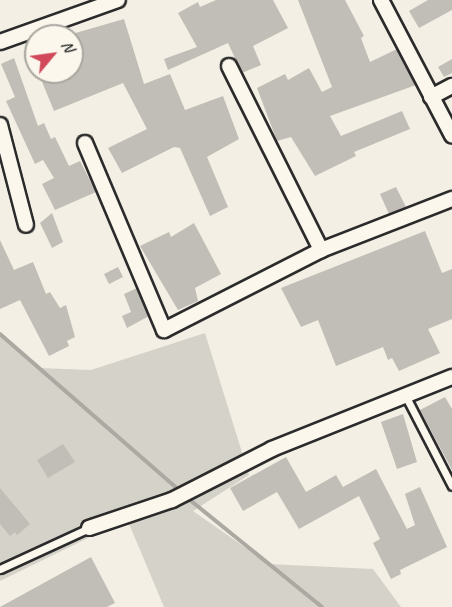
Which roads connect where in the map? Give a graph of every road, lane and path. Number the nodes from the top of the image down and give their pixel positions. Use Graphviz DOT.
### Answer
graph roads {
  1 [pos="118,0"];
  2 [pos="381,0"];
  3 [pos="0,42"];
  4 [pos="229,66"];
  5 [pos="452,86"];
  6 [pos="431,97"];
  7 [pos="0,125"];
  8 [pos="452,135"];
  9 [pos="85,143"];
  10 [pos="452,199"];
  11 [pos="27,225"];
  12 [pos="321,250"];
  13 [pos="452,377"];
  14 [pos="405,395"];
  15 [pos="452,486"];
  16 [pos="88,528"];
  17 [pos="0,569"];
  1 -- 3 [label="street"];
  2 -- 6 [label="street"];
  4 -- 12 [label="street"];
  5 -- 6 [label="street"];
  6 -- 8 [label="street"];
  7 -- 11 [label="street"];
  9 -- 12 [label="street"];
  10 -- 12 [label="street"];
  13 -- 14 [label="street"];
  14 -- 15 [label="lane"];
  14 -- 16 [label="street"];
  16 -- 17 [label="lane"];
}
